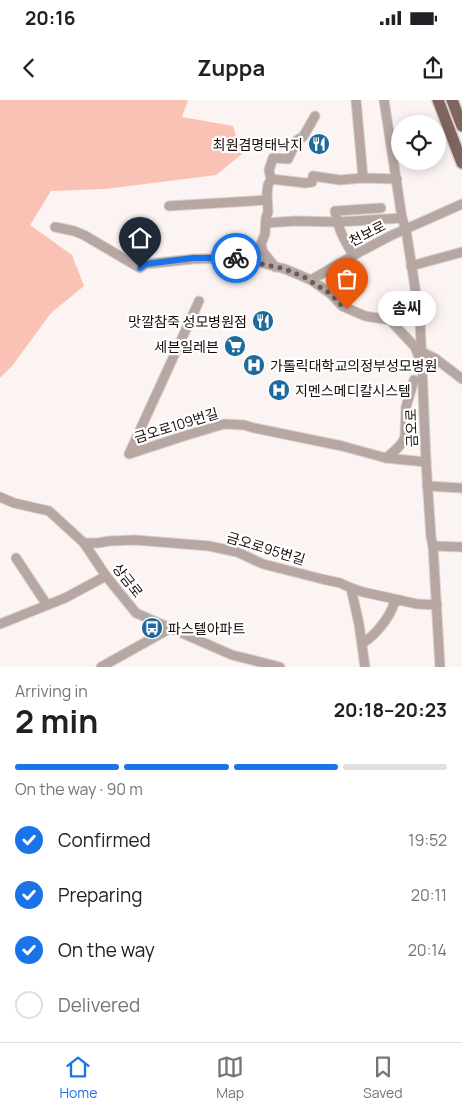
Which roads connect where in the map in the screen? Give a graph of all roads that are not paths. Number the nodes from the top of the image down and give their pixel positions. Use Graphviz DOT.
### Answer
graph roads {
  1 [pos="356,100"];
  2 [pos="384,100"];
  3 [pos="438,100"];
  4 [pos="452,100"];
  5 [pos="315,116"];
  6 [pos="462,126"];
  7 [pos="462,163"];
  8 [pos="363,178"];
  9 [pos="271,179"];
  10 [pos="397,179"];
  11 [pos="267,200"];
  12 [pos="462,204"];
  13 [pos="169,206"];
  14 [pos="381,208"];
  15 [pos="402,218"];
  16 [pos="337,222"];
  17 [pos="266,223"];
  18 [pos="55,228"];
  19 [pos="406,230"];
  20 [pos="462,252"];
  21 [pos="353,256"];
  22 [pos="412,266"];
  23 [pos="276,267"];
  24 [pos="311,280"];
  25 [pos="199,301"];
  26 [pos="420,319"];
  27 [pos="390,320"];
  28 [pos="422,352"];
  29 [pos="422,363"];
  30 [pos="462,379"];
  31 [pos="414,380"];
  32 [pos="386,458"];
  33 [pos="426,462"];
  34 [pos="427,486"];
  35 [pos="462,488"];
  36 [pos="0,497"];
  37 [pos="84,543"];
  38 [pos="433,546"];
  39 [pos="462,547"];
  40 [pos="16,558"];
  41 [pos="106,576"];
  42 [pos="351,588"];
  43 [pos="400,600"];
  44 [pos="47,605"];
  45 [pos="437,605"];
  46 [pos="0,624"];
  47 [pos="171,628"];
  48 [pos="362,643"];
  49 [pos="266,665"];
  50 [pos="101,667"];
  51 [pos="280,667"];
  52 [pos="364,667"];
  53 [pos="440,667"];
  1 -- 8 [label="street"];
  2 -- 10 [label="street, 금오로"];
  3 -- 7 [label="main road"];
  4 -- 6 [label="main road"];
  5 -- 9 [label="street"];
  8 -- 9 [label="street"];
  8 -- 10 [label="street"];
  9 -- 11 [label="street"];
  10 -- 15 [label="street, 금오로"];
  11 -- 13 [label="street"];
  11 -- 17 [label="street"];
  12 -- 19 [label="street, 천보로"];
  14 -- 16 [label="street"];
  15 -- 16 [label="street"];
  15 -- 19 [label="street, 금오로"];
  16 -- 17 [label="street"];
  16 -- 21 [label="street"];
  17 -- 23 [label="street"];
  18 -- 23 [label="street"];
  19 -- 21 [label="street, 천보로"];
  19 -- 22 [label="street, 금오로"];
  20 -- 22 [label="street"];
  21 -- 24 [label="street, 천보로"];
  22 -- 26 [label="street, 금오로"];
  23 -- 24 [label="street"];
  24 -- 27 [label="street"];
  25 -- 32 [label="street, 금오로109번길"];
  26 -- 27 [label="street"];
  26 -- 28 [label="street, 금오로"];
  27 -- 29 [label="street"];
  28 -- 29 [label="street, 금오로"];
  28 -- 30 [label="street"];
  29 -- 33 [label="street, 금오로"];
  31 -- 32 [label="street"];
  32 -- 33 [label="street, 금오로109번길"];
  33 -- 34 [label="street, 금오로"];
  34 -- 35 [label="street"];
  34 -- 38 [label="street, 금오로"];
  36 -- 37 [label="street, 상금로"];
  37 -- 41 [label="street, 상금로"];
  37 -- 42 [label="street, 금오로95번길"];
  38 -- 39 [label="street"];
  38 -- 45 [label="street, 금오로"];
  40 -- 44 [label="street"];
  41 -- 44 [label="street"];
  41 -- 47 [label="street, 상금로"];
  42 -- 43 [label="street, 금오로95번길"];
  42 -- 48 [label="street"];
  43 -- 45 [label="street, 금오로95번길"];
  43 -- 48 [label="street"];
  44 -- 46 [label="street"];
  45 -- 53 [label="street, 금오로"];
  47 -- 49 [label="street, 상금로"];
  47 -- 50 [label="street"];
  48 -- 52 [label="street"];
  49 -- 51 [label="street, 상금로"];
}
